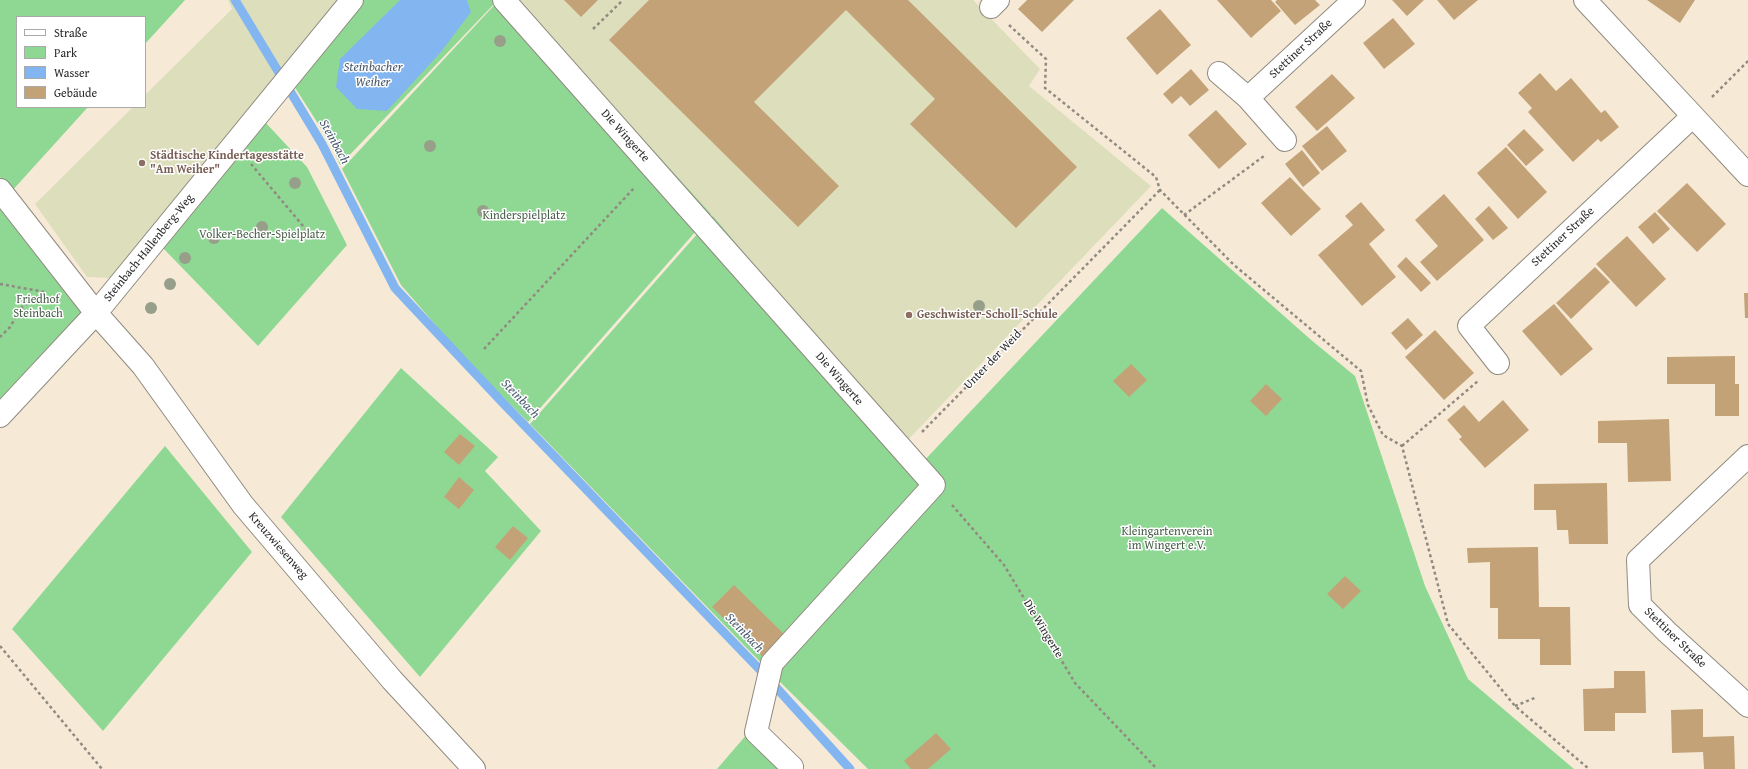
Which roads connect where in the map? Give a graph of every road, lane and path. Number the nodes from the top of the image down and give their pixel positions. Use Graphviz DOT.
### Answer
graph roads {
  1 [pos="352,0"];
  2 [pos="504,0"];
  3 [pos="623,0"];
  4 [pos="1354,0"];
  5 [pos="1585,0"];
  6 [pos="994,4"];
  7 [pos="593,30"];
  8 [pos="1748,61"];
  9 [pos="1218,73"];
  10 [pos="1248,98"];
  11 [pos="1693,116"];
  12 [pos="1285,140"];
  13 [pos="234,144"];
  14 [pos="653,168"];
  15 [pos="1748,175"];
  16 [pos="0,190"];
  17 [pos="1160,190"];
  18 [pos="1184,215"];
  19 [pos="314,239"];
  20 [pos="0,284"];
  21 [pos="96,313"];
  22 [pos="0,337"];
  23 [pos="484,349"];
  24 [pos="1498,364"];
  25 [pos="0,416"];
  26 [pos="920,435"];
  27 [pos="1402,446"];
  28 [pos="1748,456"];
  29 [pos="934,485"];
  30 [pos="0,646"];
  31 [pos="1537,697"];
  32 [pos="1515,706"];
  33 [pos="1748,706"];
  34 [pos="102,769"];
  35 [pos="474,769"];
  36 [pos="790,769"];
  37 [pos="1158,769"];
  38 [pos="1589,769"];
  1 -- 13 [label="street, Steinbach-Hallenberg-Weg"];
  2 -- 14 [label="street, Die Wingerte"];
  3 -- 7 [label="path"];
  4 -- 10 [label="street, Stettiner Straße"];
  5 -- 11 [label="street"];
  6 -- 17 [label="path"];
  8 -- 11 [label="path"];
  9 -- 10 [label="street"];
  10 -- 12 [label="street"];
  11 -- 15 [label="street"];
  11 -- 24 [label="street, Stettiner Straße"];
  12 -- 18 [label="path"];
  13 -- 19 [label="path"];
  13 -- 21 [label="street, Steinbach-Hallenberg-Weg"];
  14 -- 23 [label="path"];
  14 -- 29 [label="street, Die Wingerte"];
  16 -- 21 [label="street, Kreuzwiesenweg"];
  17 -- 18 [label="path"];
  17 -- 26 [label="path, Unter der Weid"];
  18 -- 27 [label="path"];
  20 -- 22 [label="path"];
  21 -- 25 [label="street, Steinbach-Hallenberg-Weg"];
  21 -- 35 [label="street, Kreuzwiesenweg"];
  24 -- 27 [label="path"];
  27 -- 32 [label="path"];
  28 -- 33 [label="street, Stettiner Straße"];
  29 -- 36 [label="street"];
  29 -- 37 [label="path, Die Wingerte"];
  30 -- 34 [label="path"];
  31 -- 32 [label="path"];
  32 -- 38 [label="path"];
}
